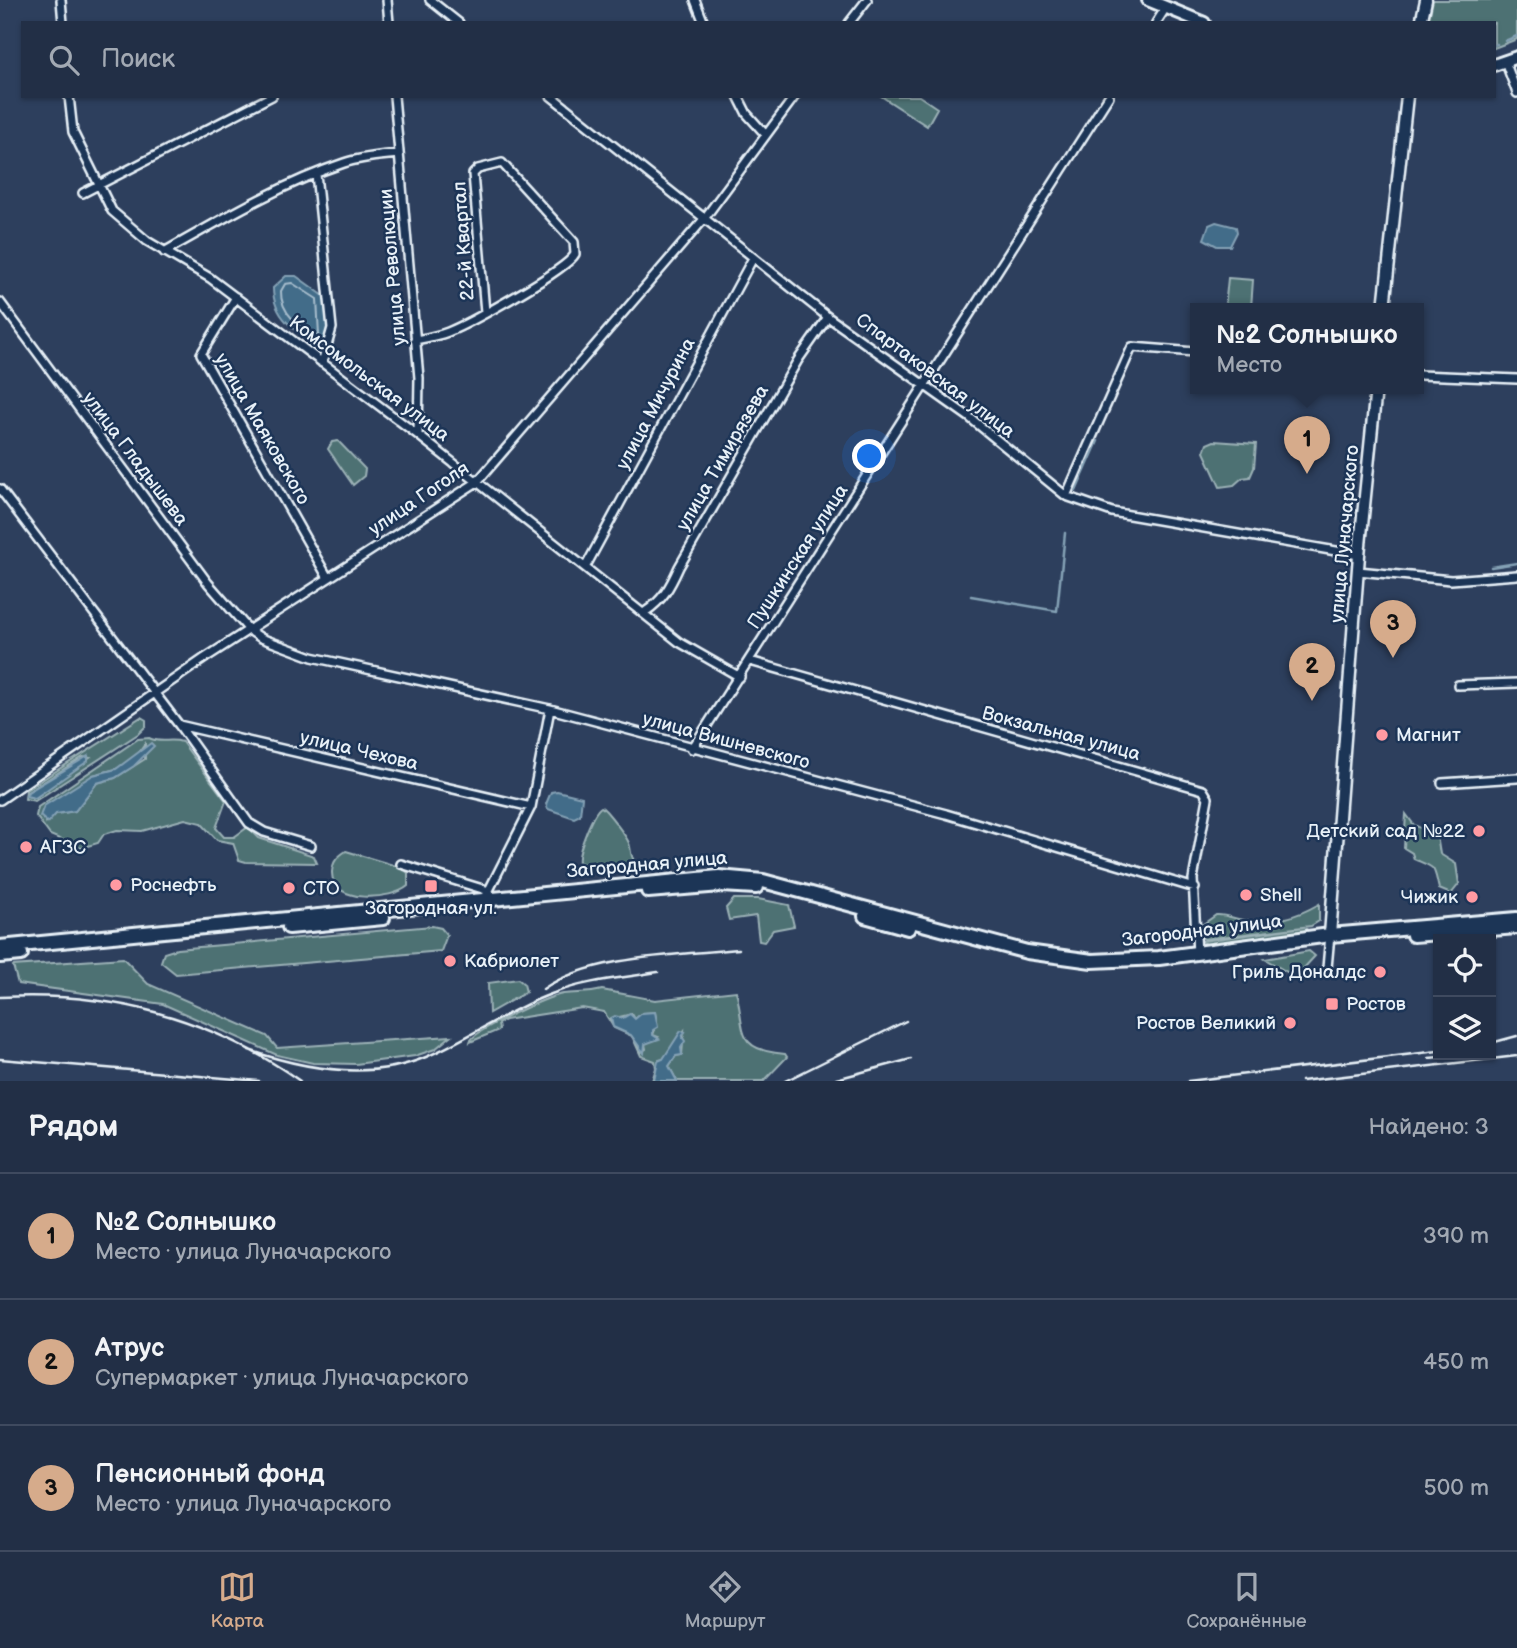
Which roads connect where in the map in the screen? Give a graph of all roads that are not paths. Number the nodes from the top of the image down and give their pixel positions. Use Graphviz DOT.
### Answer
graph roads {
  1 [pos="61,0"];
  2 [pos="387,0"];
  3 [pos="430,0"];
  4 [pos="695,0"];
  5 [pos="867,0"];
  6 [pos="1148,0"];
  7 [pos="1426,0"];
  8 [pos="1165,9"];
  9 [pos="63,21"];
  10 [pos="389,21"];
  11 [pos="456,21"];
  12 [pos="703,21"];
  13 [pos="851,21"];
  14 [pos="1157,21"];
  15 [pos="1198,21"];
  16 [pos="1421,21"];
  17 [pos="1517,57"];
  18 [pos="1500,63"];
  19 [pos="1517,93"];
  20 [pos="69,98"];
  21 [pos="268,98"];
  22 [pos="394,98"];
  23 [pos="553,98"];
  24 [pos="738,98"];
  25 [pos="793,98"];
  26 [pos="1108,98"];
  27 [pos="1407,98"];
  28 [pos="766,135"];
  29 [pos="398,154"];
  30 [pos="316,174"];
  31 [pos="98,185"];
  32 [pos="83,193"];
  33 [pos="704,219"];
  34 [pos="164,252"];
  35 [pos="753,258"];
  36 [pos="236,297"];
  37 [pos="0,302"];
  38 [pos="1385,303"];
  39 [pos="485,312"];
  40 [pos="828,317"];
  41 [pos="415,340"];
  42 [pos="1190,352"];
  43 [pos="322,362"];
  44 [pos="1424,375"];
  45 [pos="1517,379"];
  46 [pos="924,388"];
  47 [pos="1375,394"];
  48 [pos="418,435"];
  49 [pos="477,482"];
  50 [pos="0,489"];
  51 [pos="1066,496"];
  52 [pos="1359,555"];
  53 [pos="586,566"];
  54 [pos="1358,571"];
  55 [pos="1517,575"];
  56 [pos="328,578"];
  57 [pos="645,612"];
  58 [pos="249,630"];
  59 [pos="750,661"];
  60 [pos="740,677"];
  61 [pos="1517,683"];
  62 [pos="1458,685"];
  63 [pos="153,695"];
  64 [pos="550,709"];
  65 [pos="179,725"];
  66 [pos="692,749"];
  67 [pos="1517,778"];
  68 [pos="1442,783"];
  69 [pos="0,800"];
  70 [pos="531,807"];
  71 [pos="310,846"];
  72 [pos="401,864"];
  73 [pos="1195,888"];
  74 [pos="484,900"];
  75 [pos="1517,919"];
  76 [pos="1517,927"];
  77 [pos="1330,938"];
  78 [pos="0,947"];
  79 [pos="1197,954"];
  80 [pos="0,956"];
  81 [pos="1326,968"];
  1 -- 9 [label="street"];
  2 -- 10 [label="street"];
  3 -- 11 [label="street"];
  4 -- 12 [label="street"];
  5 -- 13 [label="street"];
  6 -- 8 [label="main road"];
  7 -- 16 [label="street"];
  8 -- 14 [label="street"];
  8 -- 15 [label="main road"];
  17 -- 18 [label="main road"];
  18 -- 19 [label="street"];
  20 -- 31 [label="street, Комсомольская улица"];
  21 -- 31 [label="street"];
  22 -- 29 [label="street, улица Революции"];
  23 -- 33 [label="street, Спартаковская улица"];
  24 -- 28 [label="street"];
  25 -- 28 [label="street, улица Гоголя"];
  26 -- 46 [label="street, Пушкинская улица"];
  27 -- 38 [label="street"];
  28 -- 33 [label="street, улица Гоголя"];
  29 -- 30 [label="street"];
  29 -- 41 [label="street, улица Революции"];
  30 -- 34 [label="street"];
  30 -- 43 [label="street"];
  31 -- 32 [label="street"];
  31 -- 34 [label="street, Комсомольская улица"];
  33 -- 35 [label="street, Спартаковская улица"];
  33 -- 49 [label="street, улица Гоголя"];
  34 -- 36 [label="street, Комсомольская улица"];
  35 -- 40 [label="street, Спартаковская улица"];
  35 -- 53 [label="street, улица Мичурина"];
  36 -- 43 [label="street, Комсомольская улица"];
  36 -- 56 [label="street, улица Маяковского"];
  37 -- 58 [label="street, улица Гладышева"];
  39 -- 39 [label="street, 22-й Квартал"];
  39 -- 41 [label="street, 22-й Квартал"];
  40 -- 46 [label="street, Спартаковская улица"];
  40 -- 57 [label="street, улица Тимирязева"];
  41 -- 48 [label="street, улица Революции"];
  42 -- 51 [label="street"];
  43 -- 48 [label="street, Комсомольская улица"];
  44 -- 45 [label="street"];
  46 -- 51 [label="street, Спартаковская улица"];
  46 -- 59 [label="street, Пушкинская улица"];
  47 -- 52 [label="street, улица Луначарского"];
  48 -- 49 [label="street, Комсомольская улица"];
  49 -- 53 [label="street, Комсомольская улица"];
  49 -- 56 [label="street, улица Гоголя"];
  50 -- 63 [label="street"];
  51 -- 52 [label="street, Спартаковская улица"];
  52 -- 54 [label="street, улица Луначарского"];
  53 -- 57 [label="street, Комсомольская улица"];
  54 -- 55 [label="street"];
  54 -- 77 [label="street, улица Луначарского"];
  56 -- 58 [label="street, улица Гоголя"];
  57 -- 60 [label="street, Комсомольская улица"];
  58 -- 63 [label="street, улица Гоголя"];
  58 -- 64 [label="street, улица Вишневского"];
  59 -- 60 [label="street, Пушкинская улица"];
  59 -- 73 [label="street, Вокзальная улица"];
  60 -- 66 [label="street, Пушкинская улица"];
  61 -- 62 [label="street"];
  63 -- 65 [label="street"];
  63 -- 69 [label="street, улица Гоголя"];
  64 -- 66 [label="street, улица Вишневского"];
  64 -- 70 [label="street"];
  65 -- 70 [label="street, улица Чехова"];
  65 -- 71 [label="street"];
  66 -- 73 [label="street, улица Вишневского"];
  67 -- 68 [label="street"];
  70 -- 74 [label="street"];
  72 -- 74 [label="street"];
  73 -- 79 [label="street, Вокзальная улица"];
  74 -- 77 [label="highway, Загородная улица"];
  74 -- 78 [label="highway, Загородная улица"];
  74 -- 79 [label="highway, Загородная улица"];
  74 -- 80 [label="highway, Загородная улица"];
  75 -- 77 [label="highway"];
  76 -- 77 [label="highway"];
  77 -- 79 [label="highway, Загородная улица"];
  77 -- 81 [label="street"];
}
